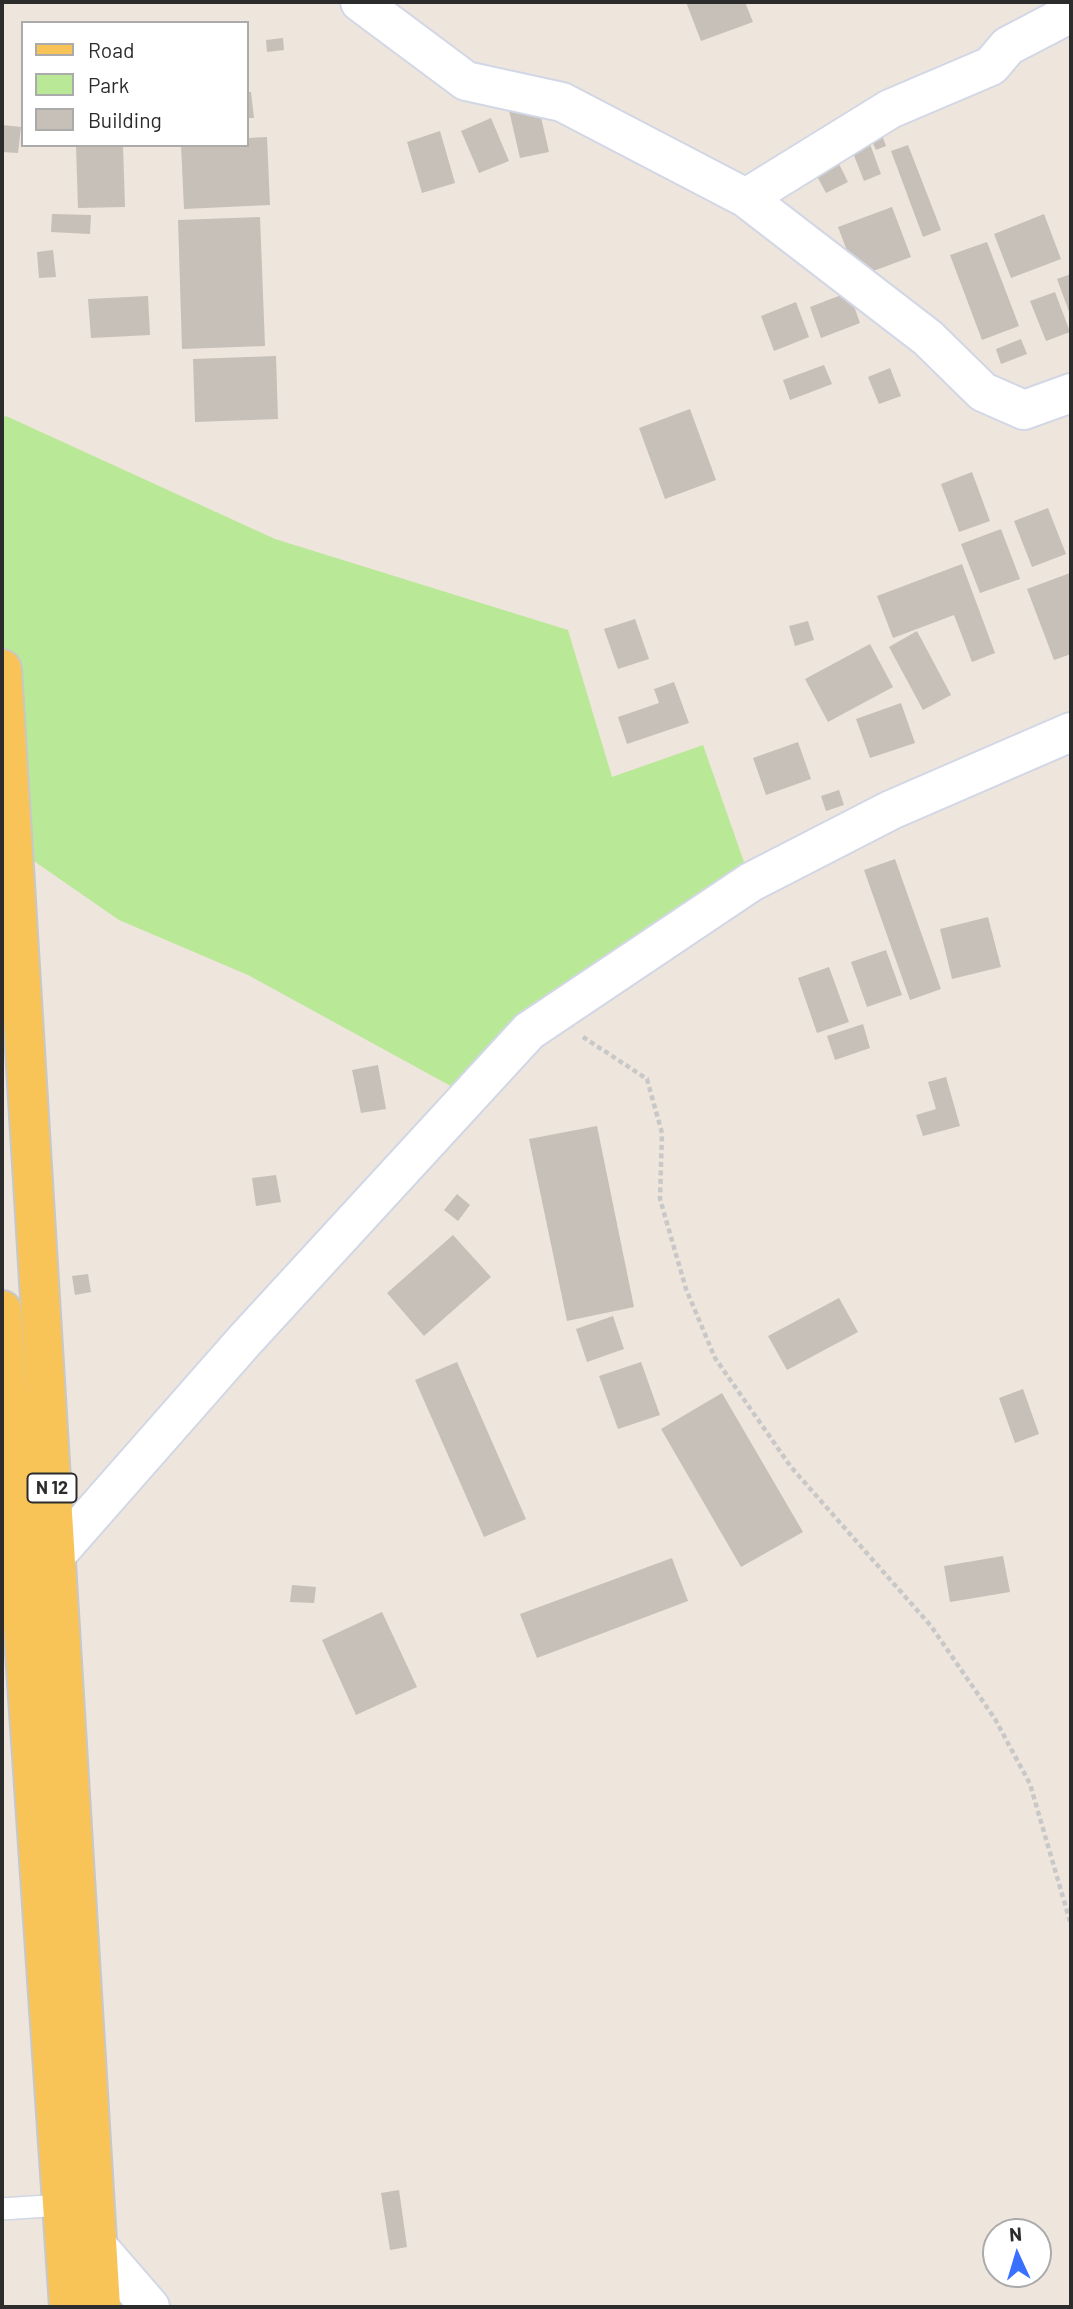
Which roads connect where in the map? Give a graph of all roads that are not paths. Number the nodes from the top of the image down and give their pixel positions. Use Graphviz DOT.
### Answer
graph roads {
  1 [pos="360,2"];
  2 [pos="1071,13"];
  3 [pos="746,198"];
  4 [pos="1071,393"];
  5 [pos="2,668"];
  6 [pos="1071,732"];
  7 [pos="2,1310"];
  8 [pos="56,1555"];
  9 [pos="21,1588"];
  10 [pos="62,2205"];
  11 [pos="2,2209"];
  12 [pos="96,2244"];
  13 [pos="69,2307"];
  14 [pos="101,2307"];
  15 [pos="150,2307"];
  1 -- 3 [label="street"];
  2 -- 3 [label="street"];
  3 -- 4 [label="street"];
  5 -- 8 [label="main road, N 12"];
  6 -- 8 [label="street"];
  7 -- 9 [label="main road, N 12"];
  8 -- 9 [label="street"];
  8 -- 12 [label="main road, N 12"];
  9 -- 10 [label="main road, N 12"];
  10 -- 11 [label="lane"];
  10 -- 12 [label="street"];
  10 -- 13 [label="main road, N 12"];
  12 -- 14 [label="main road, N 12"];
  12 -- 15 [label="street"];
}
